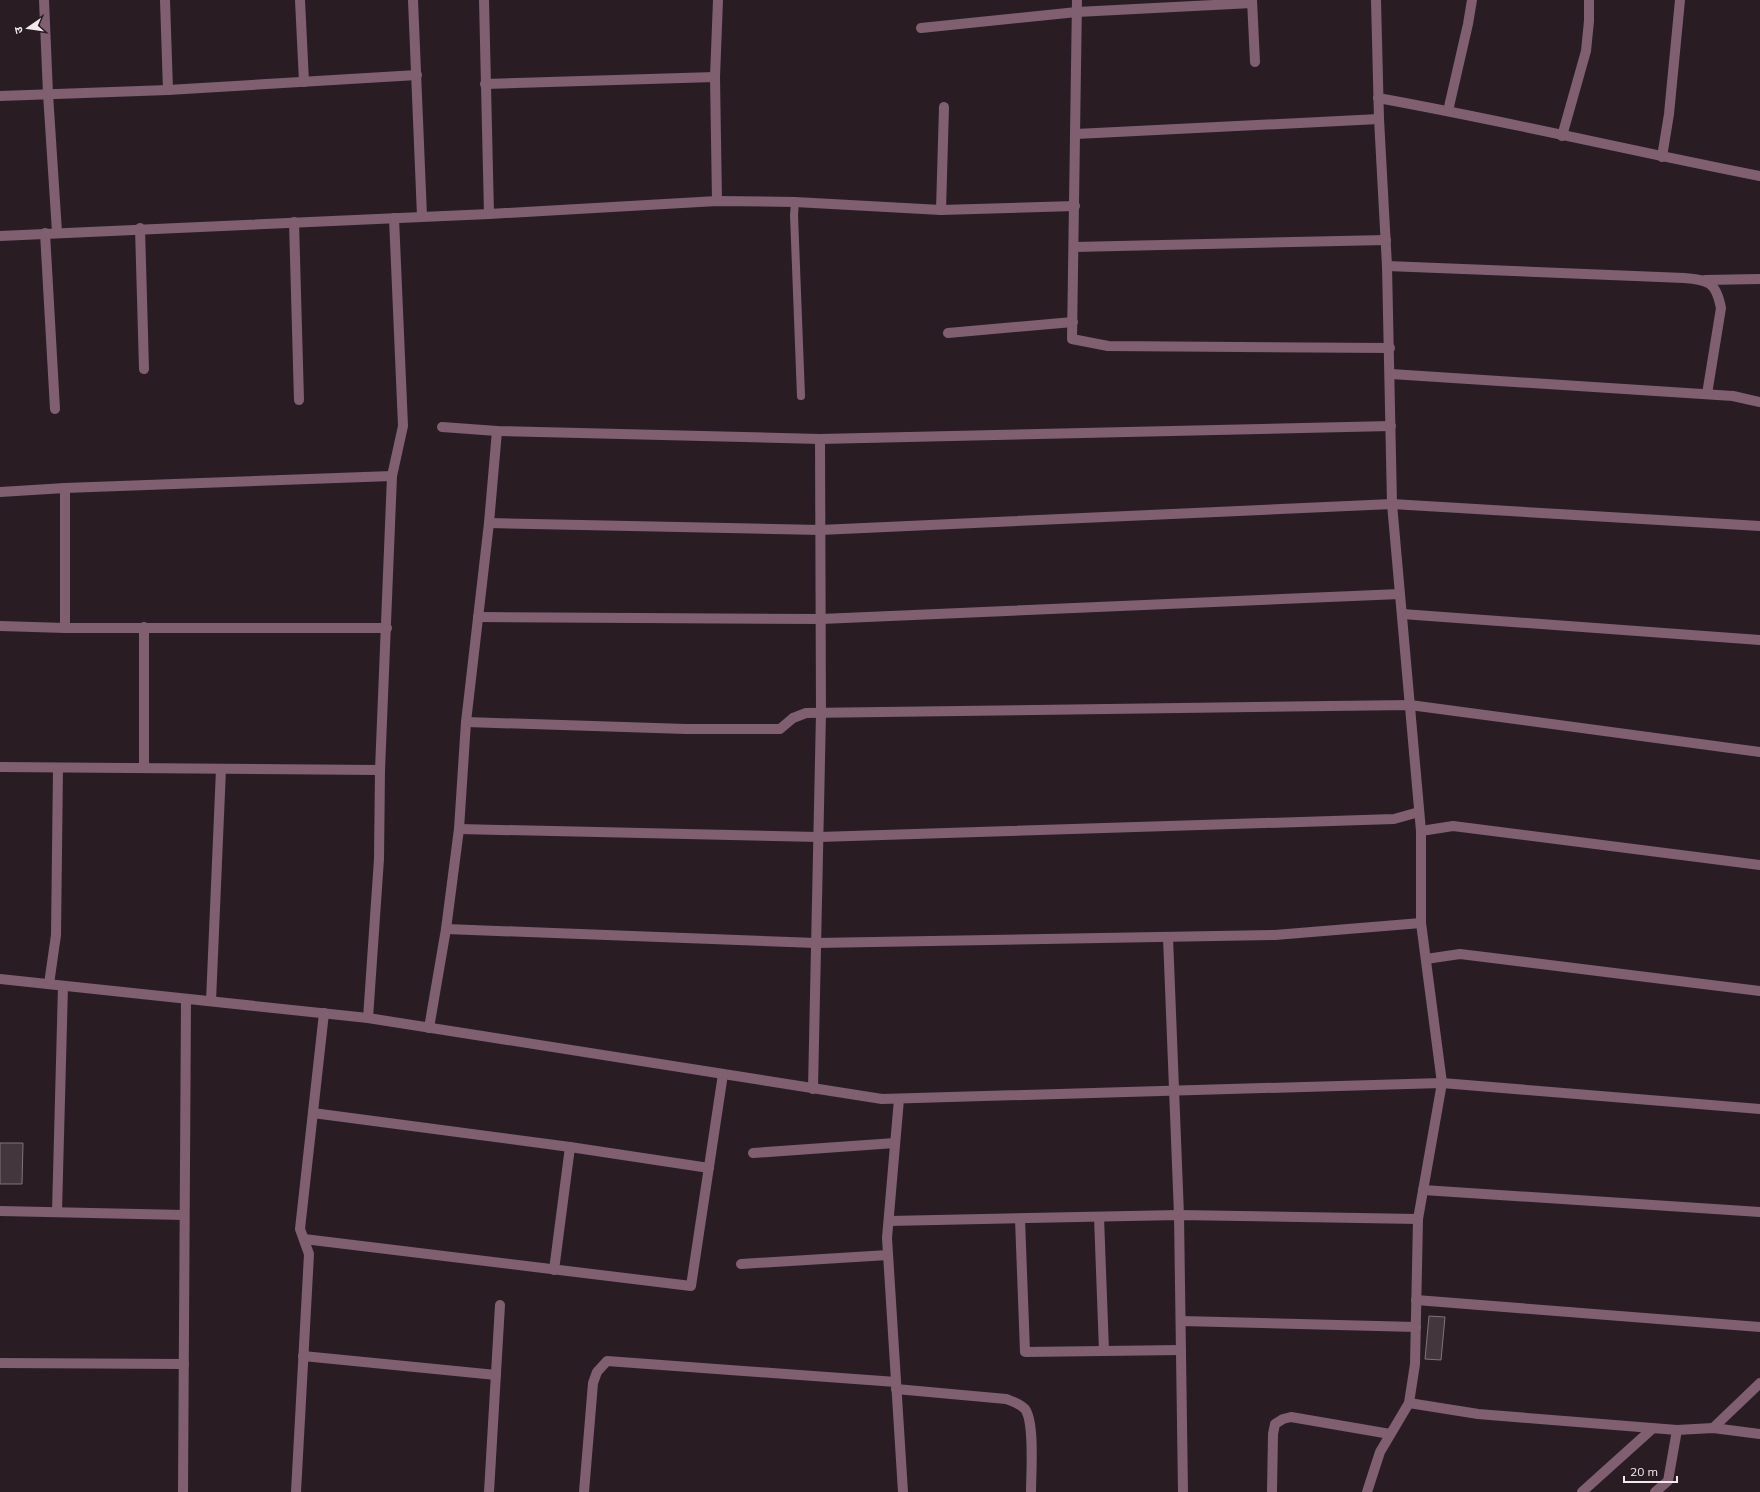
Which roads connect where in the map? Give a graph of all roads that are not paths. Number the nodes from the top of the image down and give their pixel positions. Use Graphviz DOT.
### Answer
graph roads {
  1 [pos="44,0"];
  2 [pos="165,0"];
  3 [pos="300,0"];
  4 [pos="413,0"];
  5 [pos="484,0"];
  6 [pos="718,0"];
  7 [pos="1078,0"];
  8 [pos="1376,0"];
  9 [pos="1472,0"];
  10 [pos="1589,0"];
  11 [pos="1680,0"];
  12 [pos="1252,1"];
  13 [pos="1077,12"];
  14 [pos="921,28"];
  15 [pos="1255,62"];
  16 [pos="416,75"];
  17 [pos="715,77"];
  18 [pos="304,82"];
  19 [pos="485,84"];
  20 [pos="168,90"];
  21 [pos="48,94"];
  22 [pos="0,96"];
  23 [pos="1378,98"];
  24 [pos="944,107"];
  25 [pos="1448,111"];
  26 [pos="1379,119"];
  27 [pos="1076,134"];
  28 [pos="1562,136"];
  29 [pos="1662,157"];
  30 [pos="1760,176"];
  31 [pos="717,200"];
  32 [pos="795,202"];
  33 [pos="1075,206"];
  34 [pos="941,210"];
  35 [pos="489,214"];
  36 [pos="422,216"];
  37 [pos="394,218"];
  38 [pos="294,222"];
  39 [pos="140,228"];
  40 [pos="57,232"];
  41 [pos="45,233"];
  42 [pos="0,236"];
  43 [pos="1386,240"];
  44 [pos="1074,247"];
  45 [pos="1387,266"];
  46 [pos="1760,279"];
  47 [pos="1705,280"];
  48 [pos="1073,322"];
  49 [pos="948,333"];
  50 [pos="1390,348"];
  51 [pos="144,369"];
  52 [pos="1391,374"];
  53 [pos="1707,394"];
  54 [pos="801,396"];
  55 [pos="299,400"];
  56 [pos="1760,402"];
  57 [pos="55,409"];
  58 [pos="1391,426"];
  59 [pos="442,427"];
  60 [pos="497,431"];
  61 [pos="820,439"];
  62 [pos="392,476"];
  63 [pos="64,488"];
  64 [pos="0,492"];
  65 [pos="1392,504"];
  66 [pos="489,523"];
  67 [pos="1760,526"];
  68 [pos="820,530"];
  69 [pos="1400,594"];
  70 [pos="1402,614"];
  71 [pos="478,617"];
  72 [pos="821,619"];
  73 [pos="0,626"];
  74 [pos="144,627"];
  75 [pos="65,628"];
  76 [pos="387,628"];
  77 [pos="1760,640"];
  78 [pos="1410,706"];
  79 [pos="821,713"];
  80 [pos="466,722"];
  81 [pos="1760,752"];
  82 [pos="0,767"];
  83 [pos="144,767"];
  84 [pos="58,768"];
  85 [pos="221,769"];
  86 [pos="380,770"];
  87 [pos="1419,812"];
  88 [pos="459,829"];
  89 [pos="1421,831"];
  90 [pos="819,837"];
  91 [pos="1760,865"];
  92 [pos="1421,923"];
  93 [pos="446,929"];
  94 [pos="1168,937"];
  95 [pos="816,943"];
  96 [pos="1426,959"];
  97 [pos="0,979"];
  98 [pos="49,984"];
  99 [pos="63,986"];
  100 [pos="1760,991"];
  101 [pos="186,999"];
  102 [pos="211,1001"];
  103 [pos="324,1013"];
  104 [pos="368,1018"];
  105 [pos="429,1028"];
  106 [pos="723,1074"];
  107 [pos="1442,1083"];
  108 [pos="813,1089"];
  109 [pos="1174,1091"];
  110 [pos="899,1099"];
  111 [pos="1760,1109"];
  112 [pos="313,1113"];
  113 [pos="895,1143"];
  114 [pos="570,1147"];
  115 [pos="753,1153"];
  116 [pos="709,1168"];
  117 [pos="1423,1190"];
  118 [pos="0,1211"];
  119 [pos="57,1212"];
  120 [pos="1760,1212"];
  121 [pos="184,1215"];
  122 [pos="1179,1216"];
  123 [pos="1099,1217"];
  124 [pos="1020,1219"];
  125 [pos="1418,1219"];
  126 [pos="889,1221"];
  127 [pos="304,1239"];
  128 [pos="888,1255"];
  129 [pos="741,1264"];
  130 [pos="554,1270"];
  131 [pos="1416,1300"];
  132 [pos="500,1304"];
  133 [pos="1181,1321"];
  134 [pos="1416,1327"];
  135 [pos="1760,1327"];
  136 [pos="1181,1350"];
  137 [pos="1104,1351"];
  138 [pos="303,1356"];
  139 [pos="0,1363"];
  140 [pos="184,1364"];
  141 [pos="496,1375"];
  142 [pos="1760,1383"];
  143 [pos="896,1385"];
  144 [pos="1409,1403"];
  145 [pos="1713,1428"];
  146 [pos="1652,1429"];
  147 [pos="1677,1430"];
  148 [pos="1390,1434"];
  149 [pos="1760,1434"];
  150 [pos="1668,1482"];
  151 [pos="183,1492"];
  152 [pos="296,1492"];
  153 [pos="489,1492"];
  154 [pos="584,1492"];
  155 [pos="903,1492"];
  156 [pos="1031,1492"];
  157 [pos="1183,1492"];
  158 [pos="1272,1492"];
  159 [pos="1367,1492"];
  160 [pos="1582,1492"];
  161 [pos="1655,1492"];
  162 [pos="1667,1492"];
  1 -- 21 [label="street"];
  2 -- 20 [label="street"];
  3 -- 18 [label="street"];
  4 -- 16 [label="street"];
  5 -- 19 [label="street"];
  6 -- 17 [label="street"];
  7 -- 13 [label="street"];
  8 -- 23 [label="street"];
  9 -- 25 [label="street"];
  10 -- 28 [label="street"];
  11 -- 29 [label="street"];
  12 -- 13 [label="street"];
  12 -- 15 [label="street"];
  13 -- 14 [label="street"];
  13 -- 27 [label="street"];
  16 -- 18 [label="street"];
  16 -- 36 [label="street"];
  17 -- 19 [label="street"];
  17 -- 31 [label="street"];
  18 -- 20 [label="street"];
  19 -- 35 [label="street"];
  20 -- 21 [label="street"];
  21 -- 22 [label="street"];
  21 -- 40 [label="street"];
  23 -- 25 [label="street"];
  23 -- 26 [label="street"];
  24 -- 34 [label="street"];
  25 -- 28 [label="street"];
  26 -- 27 [label="street"];
  26 -- 43 [label="street"];
  27 -- 33 [label="street"];
  28 -- 29 [label="street"];
  29 -- 30 [label="street"];
  31 -- 32 [label="street"];
  31 -- 35 [label="street"];
  32 -- 34 [label="street"];
  32 -- 54 [label="lane"];
  33 -- 34 [label="street"];
  33 -- 44 [label="street"];
  35 -- 36 [label="street"];
  36 -- 37 [label="street"];
  37 -- 38 [label="street"];
  37 -- 62 [label="street"];
  38 -- 39 [label="street"];
  38 -- 55 [label="street"];
  39 -- 40 [label="street"];
  39 -- 51 [label="street"];
  40 -- 41 [label="street"];
  41 -- 42 [label="street"];
  41 -- 57 [label="street"];
  43 -- 44 [label="street"];
  43 -- 45 [label="street"];
  44 -- 48 [label="street"];
  45 -- 47 [label="street"];
  45 -- 50 [label="street"];
  46 -- 47 [label="street"];
  47 -- 53 [label="street"];
  48 -- 49 [label="street"];
  48 -- 50 [label="street"];
  50 -- 52 [label="street"];
  52 -- 53 [label="street"];
  52 -- 58 [label="street"];
  53 -- 56 [label="street"];
  58 -- 61 [label="street"];
  58 -- 65 [label="street"];
  59 -- 60 [label="street"];
  60 -- 61 [label="street"];
  60 -- 66 [label="street"];
  61 -- 68 [label="street"];
  62 -- 63 [label="street"];
  62 -- 76 [label="street"];
  63 -- 64 [label="street"];
  63 -- 75 [label="street"];
  65 -- 67 [label="street"];
  65 -- 68 [label="street"];
  65 -- 69 [label="street"];
  66 -- 68 [label="street"];
  66 -- 71 [label="street"];
  68 -- 72 [label="street"];
  69 -- 70 [label="street"];
  69 -- 72 [label="street"];
  70 -- 77 [label="street"];
  70 -- 78 [label="street"];
  71 -- 72 [label="street"];
  71 -- 80 [label="street"];
  72 -- 79 [label="street"];
  73 -- 75 [label="street"];
  74 -- 75 [label="street"];
  74 -- 76 [label="street"];
  74 -- 83 [label="street"];
  76 -- 86 [label="street"];
  78 -- 79 [label="street"];
  78 -- 81 [label="street"];
  78 -- 87 [label="street"];
  79 -- 80 [label="street"];
  79 -- 90 [label="street"];
  80 -- 88 [label="street"];
  82 -- 84 [label="street"];
  83 -- 84 [label="street"];
  83 -- 85 [label="street"];
  84 -- 98 [label="street"];
  85 -- 86 [label="street"];
  85 -- 102 [label="street"];
  86 -- 104 [label="street"];
  87 -- 89 [label="street"];
  87 -- 90 [label="street"];
  88 -- 90 [label="street"];
  88 -- 93 [label="street"];
  89 -- 91 [label="street"];
  89 -- 92 [label="street"];
  90 -- 95 [label="street"];
  92 -- 94 [label="street"];
  92 -- 96 [label="street"];
  93 -- 95 [label="street"];
  93 -- 105 [label="street"];
  94 -- 95 [label="street"];
  94 -- 109 [label="street"];
  95 -- 108 [label="street"];
  96 -- 100 [label="street"];
  96 -- 107 [label="street"];
  97 -- 98 [label="street"];
  98 -- 99 [label="street"];
  99 -- 101 [label="street"];
  99 -- 119 [label="street"];
  101 -- 102 [label="street"];
  101 -- 121 [label="street"];
  102 -- 103 [label="street"];
  103 -- 104 [label="street"];
  103 -- 112 [label="street"];
  104 -- 105 [label="street"];
  105 -- 106 [label="street"];
  106 -- 108 [label="street"];
  106 -- 116 [label="street"];
  107 -- 109 [label="street"];
  107 -- 111 [label="street"];
  107 -- 117 [label="street"];
  108 -- 110 [label="street"];
  109 -- 110 [label="street"];
  109 -- 122 [label="street"];
  110 -- 113 [label="street"];
  112 -- 114 [label="street"];
  112 -- 127 [label="street"];
  113 -- 115 [label="street"];
  113 -- 126 [label="street"];
  114 -- 116 [label="street"];
  114 -- 130 [label="street"];
  116 -- 130 [label="street"];
  117 -- 120 [label="street"];
  117 -- 125 [label="street"];
  118 -- 119 [label="street"];
  119 -- 121 [label="street"];
  121 -- 140 [label="street"];
  122 -- 123 [label="street"];
  122 -- 125 [label="street"];
  122 -- 133 [label="street"];
  123 -- 124 [label="street"];
  123 -- 137 [label="street"];
  124 -- 126 [label="street"];
  124 -- 137 [label="street"];
  125 -- 131 [label="street"];
  126 -- 128 [label="street"];
  127 -- 130 [label="street"];
  127 -- 138 [label="street"];
  128 -- 129 [label="street"];
  128 -- 143 [label="street"];
  131 -- 134 [label="street"];
  131 -- 135 [label="street"];
  132 -- 141 [label="street"];
  133 -- 134 [label="street"];
  133 -- 136 [label="street"];
  134 -- 144 [label="street"];
  136 -- 137 [label="street"];
  136 -- 157 [label="street"];
  138 -- 141 [label="street"];
  138 -- 152 [label="street"];
  139 -- 140 [label="street"];
  140 -- 151 [label="street"];
  141 -- 153 [label="street"];
  142 -- 145 [label="street"];
  143 -- 154 [label="street"];
  143 -- 155 [label="street"];
  143 -- 156 [label="street"];
  144 -- 146 [label="street"];
  144 -- 148 [label="street"];
  145 -- 147 [label="street"];
  145 -- 149 [label="street"];
  146 -- 147 [label="street"];
  146 -- 160 [label="street"];
  147 -- 150 [label="street"];
  148 -- 158 [label="street"];
  148 -- 159 [label="street"];
  150 -- 161 [label="street"];
  150 -- 162 [label="street"];
}
